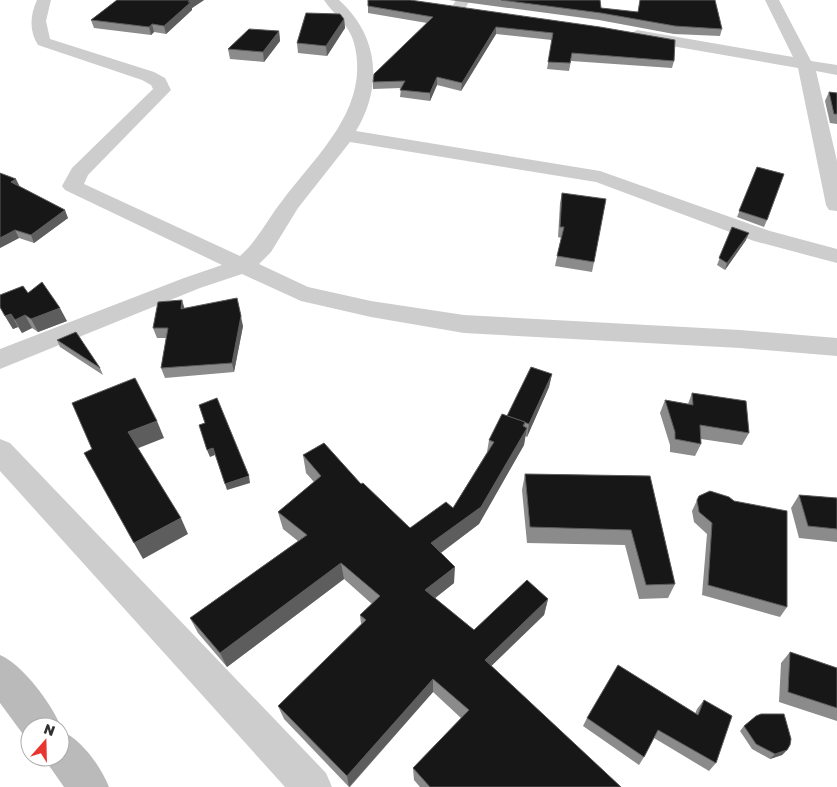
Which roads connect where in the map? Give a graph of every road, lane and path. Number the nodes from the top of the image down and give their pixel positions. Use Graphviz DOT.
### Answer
graph roads {
  1 [pos="44,0"];
  2 [pos="331,0"];
  3 [pos="772,0"];
  4 [pos="460,4"];
  5 [pos="440,6"];
  6 [pos="476,11"];
  7 [pos="626,33"];
  8 [pos="806,66"];
  9 [pos="837,70"];
  10 [pos="344,135"];
  11 [pos="837,205"];
  12 [pos="837,256"];
  13 [pos="243,266"];
  14 [pos="837,347"];
  15 [pos="0,360"];
  16 [pos="0,451"];
  17 [pos="0,673"];
  18 [pos="34,717"];
  19 [pos="70,763"];
  20 [pos="89,787"];
  21 [pos="312,787"];
  1 -- 13 [label="street"];
  2 -- 10 [label="street"];
  3 -- 8 [label="street"];
  4 -- 5 [label="street"];
  4 -- 6 [label="street"];
  7 -- 8 [label="street"];
  8 -- 9 [label="street"];
  8 -- 11 [label="street"];
  10 -- 12 [label="street"];
  10 -- 13 [label="street"];
  13 -- 14 [label="street"];
  13 -- 15 [label="street"];
  16 -- 21 [label="street"];
  17 -- 18 [label="street"];
  19 -- 20 [label="street"];
}
